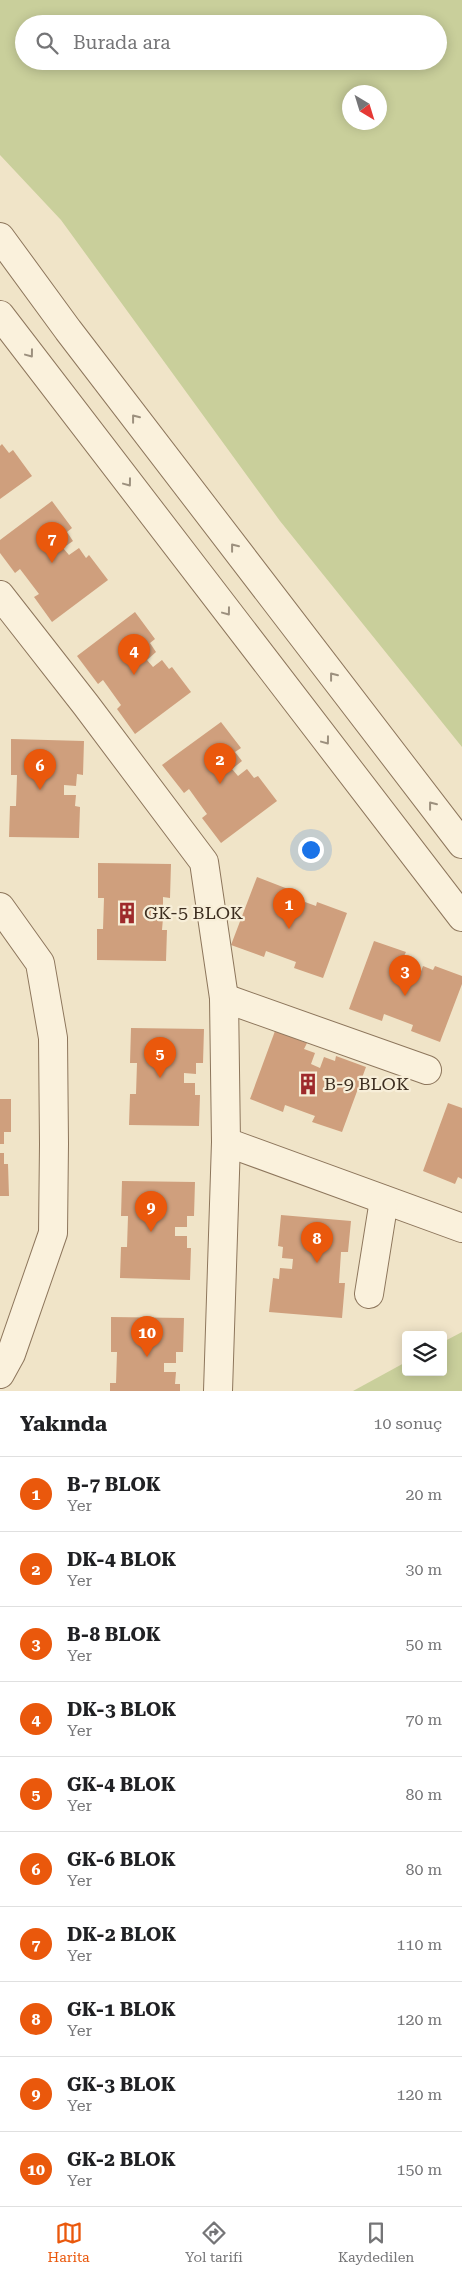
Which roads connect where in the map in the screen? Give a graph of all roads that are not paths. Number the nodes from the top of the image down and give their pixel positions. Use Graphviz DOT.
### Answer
graph roads {
  1 [pos="0,237"];
  2 [pos="0,315"];
  3 [pos="0,595"];
  4 [pos="462,844"];
  5 [pos="0,907"];
  6 [pos="462,916"];
  7 [pos="224,998"];
  8 [pos="427,1070"];
  9 [pos="226,1142"];
  10 [pos="384,1200"];
  11 [pos="462,1228"];
  12 [pos="369,1294"];
  13 [pos="0,1374"];
  14 [pos="218,1391"];
  4 -- 1 [label="street, one-way"];
  2 -- 6 [label="street, one-way"];
  3 -- 7 [label="street"];
  5 -- 13 [label="street"];
  7 -- 8 [label="street"];
  7 -- 9 [label="street"];
  9 -- 10 [label="street"];
  9 -- 14 [label="street"];
  10 -- 11 [label="street"];
  10 -- 12 [label="street"];
}
